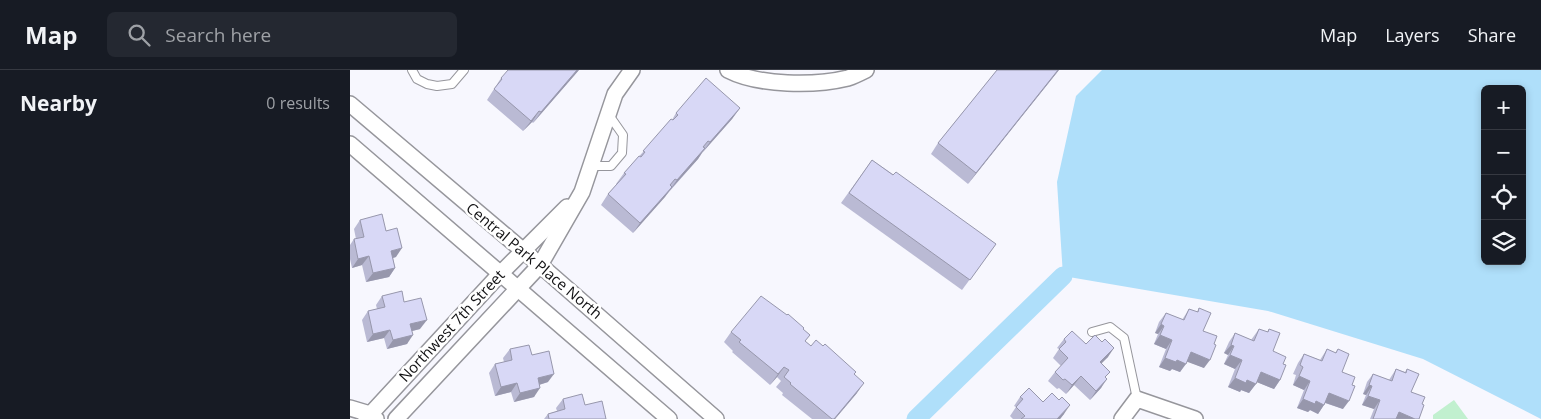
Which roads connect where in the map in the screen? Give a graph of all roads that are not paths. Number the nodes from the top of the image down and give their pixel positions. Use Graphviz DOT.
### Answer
graph roads {
  1 [pos="412,70"];
  2 [pos="464,70"];
  3 [pos="632,70"];
  4 [pos="728,70"];
  5 [pos="866,70"];
  6 [pos="350,104"];
  7 [pos="608,114"];
  8 [pos="350,144"];
  9 [pos="591,166"];
  10 [pos="582,192"];
  11 [pos="523,252"];
  12 [pos="540,265"];
  13 [pos="500,274"];
  14 [pos="519,289"];
  15 [pos="1092,332"];
  16 [pos="1137,399"];
  17 [pos="350,408"];
  18 [pos="371,417"];
  19 [pos="396,419"];
  20 [pos="669,419"];
  21 [pos="716,419"];
  22 [pos="1122,419"];
  23 [pos="1195,419"];
  1 -- 2 [label="lane"];
  3 -- 7 [label="street, Northwest 7th Street"];
  4 -- 5 [label="street"];
  6 -- 11 [label="street, Central Park Place North"];
  7 -- 9 [label="street, Northwest 7th Street"];
  7 -- 9 [label="lane"];
  8 -- 13 [label="street, Central Park Place North"];
  9 -- 10 [label="street, Northwest 7th Street"];
  10 -- 11 [label="street, Northwest 7th Street"];
  10 -- 12 [label="street, Northwest 7th Street"];
  11 -- 12 [label="street, Central Park Place North"];
  11 -- 13 [label="street, Northwest 7th Street"];
  12 -- 14 [label="street, Northwest 7th Street"];
  12 -- 21 [label="street, Central Park Place North"];
  13 -- 14 [label="street, Central Park Place North"];
  13 -- 18 [label="street, Northwest 7th Street"];
  14 -- 19 [label="street, Northwest 7th Street"];
  14 -- 20 [label="street, Central Park Place North"];
  15 -- 16 [label="lane"];
  16 -- 22 [label="street"];
  16 -- 23 [label="street"];
  17 -- 18 [label="street"];
}
